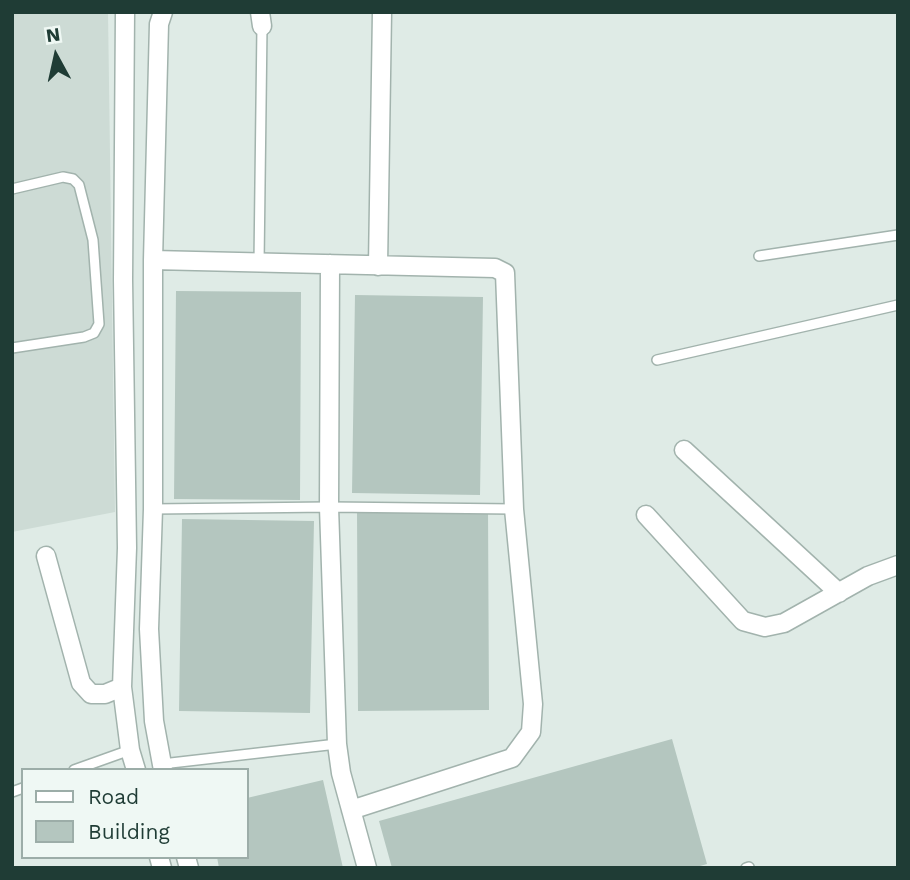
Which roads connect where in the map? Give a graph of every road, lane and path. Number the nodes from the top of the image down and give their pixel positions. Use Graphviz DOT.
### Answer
graph roads {
  1 [pos="125,12"];
  2 [pos="163,12"];
  3 [pos="382,12"];
  4 [pos="261,19"];
  5 [pos="12,189"];
  6 [pos="898,235"];
  7 [pos="759,256"];
  8 [pos="153,260"];
  9 [pos="259,263"];
  10 [pos="330,264"];
  11 [pos="378,266"];
  12 [pos="898,305"];
  13 [pos="12,348"];
  14 [pos="657,360"];
  15 [pos="684,450"];
  16 [pos="329,507"];
  17 [pos="153,509"];
  18 [pos="514,509"];
  19 [pos="646,515"];
  20 [pos="46,556"];
  21 [pos="898,565"];
  22 [pos="839,593"];
  23 [pos="122,687"];
  24 [pos="337,744"];
  25 [pos="130,750"];
  26 [pos="162,767"];
  27 [pos="80,768"];
  28 [pos="135,768"];
  29 [pos="351,810"];
  30 [pos="368,868"];
  1 -- 23 [label="street"];
  2 -- 8 [label="street"];
  3 -- 11 [label="street"];
  4 -- 9 [label="lane"];
  5 -- 13 [label="lane"];
  6 -- 7 [label="lane"];
  8 -- 9 [label="street"];
  8 -- 17 [label="street"];
  9 -- 10 [label="street"];
  10 -- 11 [label="street"];
  10 -- 16 [label="street"];
  11 -- 18 [label="street"];
  12 -- 14 [label="lane"];
  15 -- 22 [label="street"];
  16 -- 17 [label="lane"];
  16 -- 18 [label="lane"];
  16 -- 24 [label="street"];
  17 -- 26 [label="street"];
  18 -- 29 [label="street"];
  19 -- 22 [label="street"];
  20 -- 23 [label="street"];
  21 -- 22 [label="street"];
  23 -- 25 [label="street"];
  24 -- 26 [label="lane"];
  24 -- 29 [label="street"];
  25 -- 27 [label="lane"];
  25 -- 28 [label="street"];
  29 -- 30 [label="street"];
}
